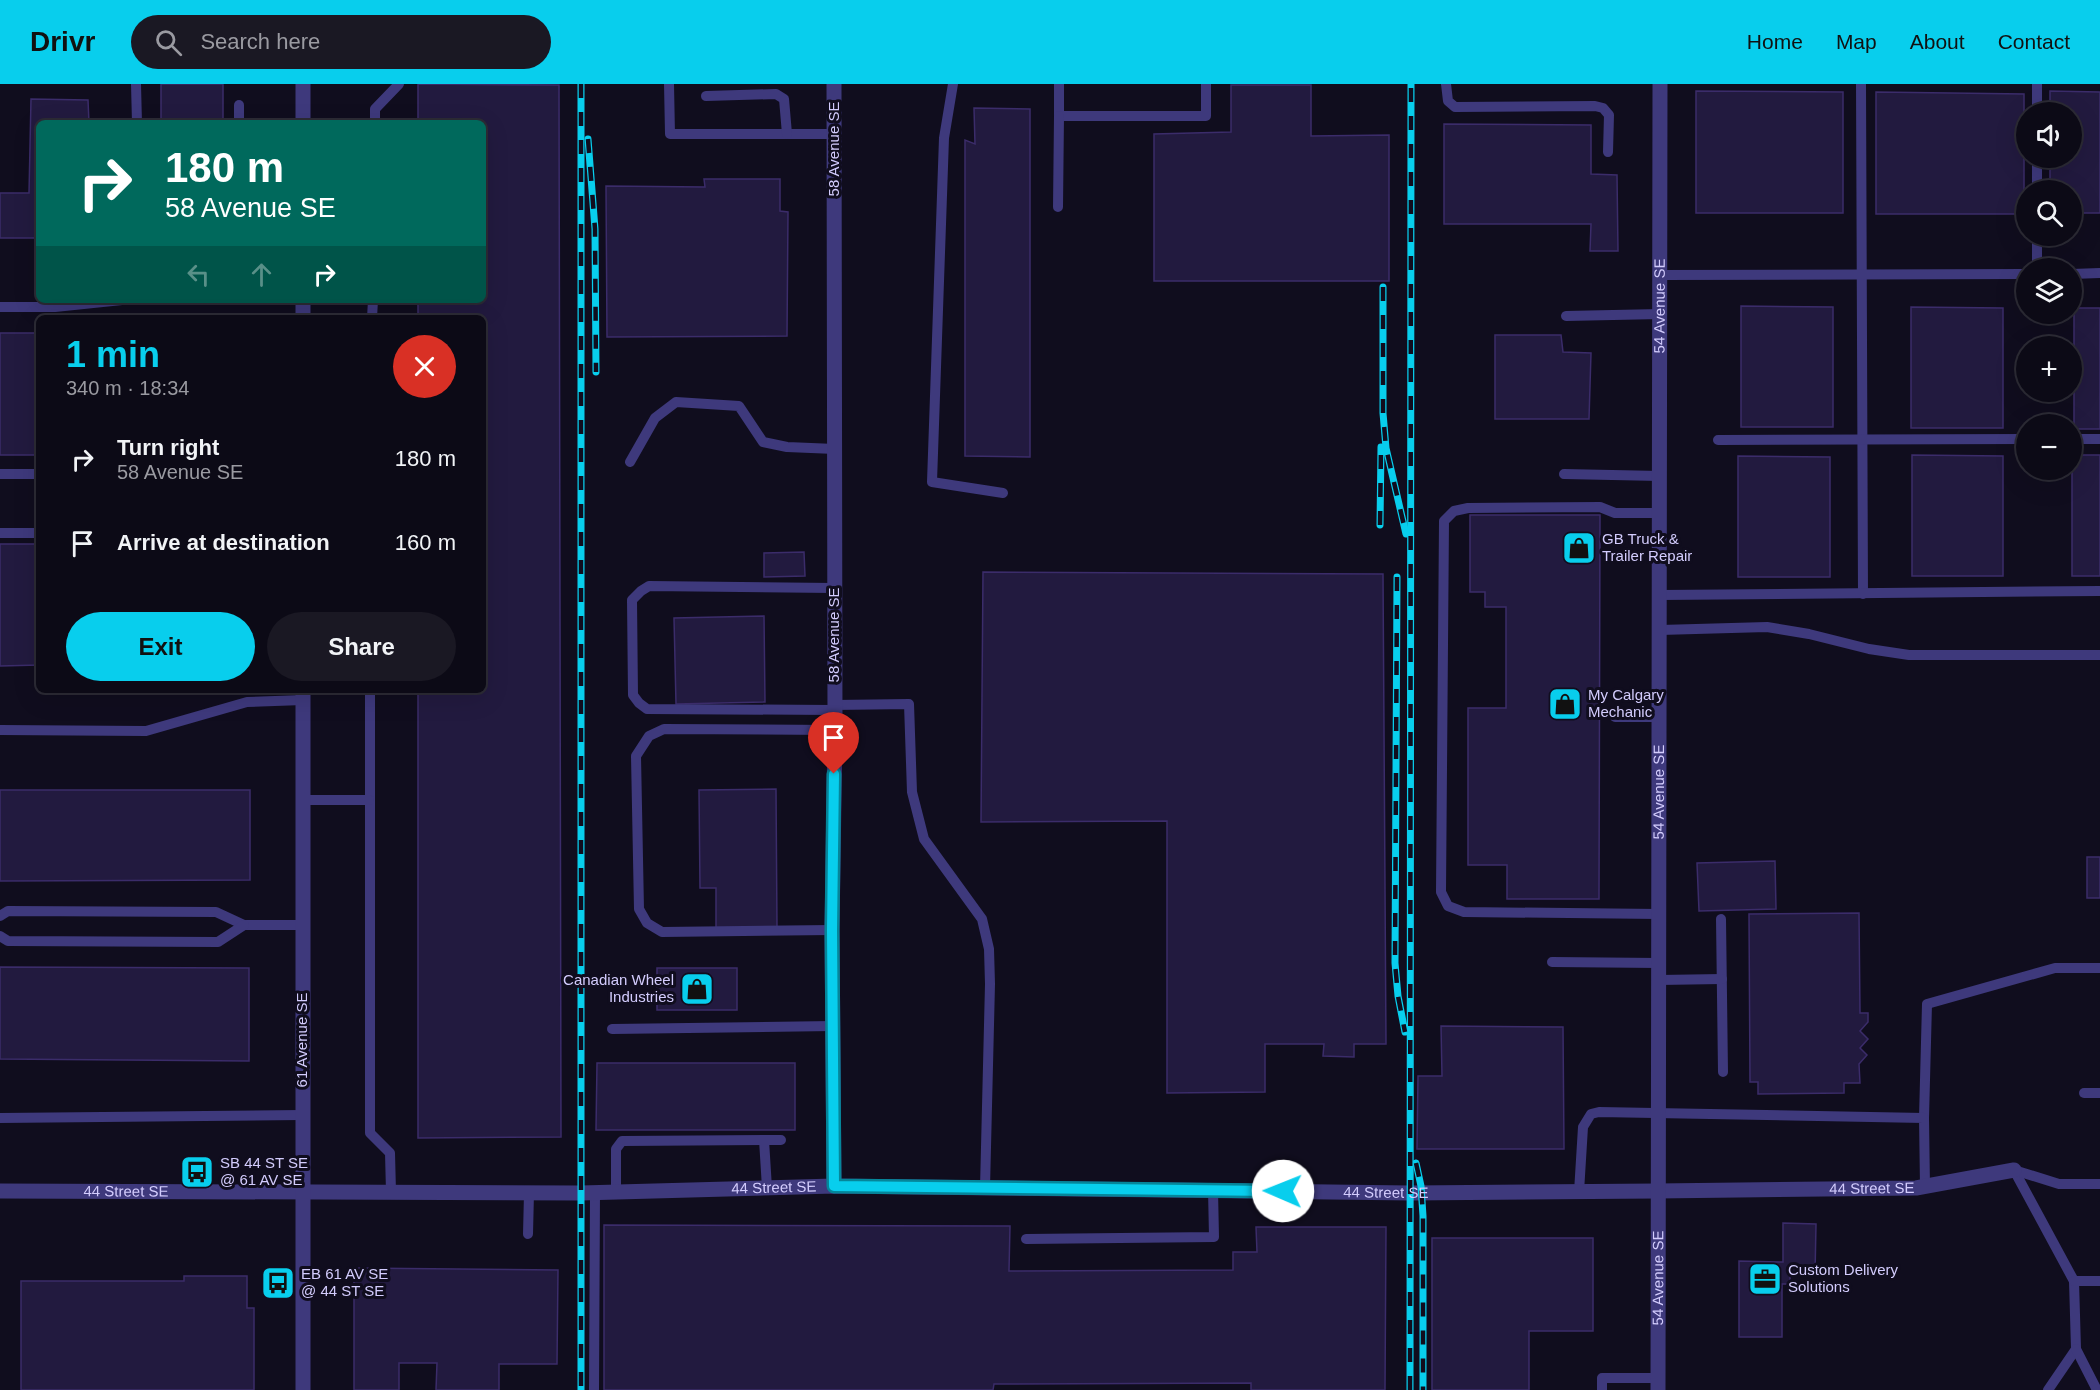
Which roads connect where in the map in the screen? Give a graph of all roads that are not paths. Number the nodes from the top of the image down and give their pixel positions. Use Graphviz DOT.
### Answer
graph roads {
  1 [pos="136,84"];
  2 [pos="303,84"];
  3 [pos="399,84"];
  4 [pos="669,84"];
  5 [pos="834,84"];
  6 [pos="953,84"];
  7 [pos="1059,84"];
  8 [pos="1206,84"];
  9 [pos="1446,84"];
  10 [pos="1660,84"];
  11 [pos="1861,84"];
  12 [pos="2037,84"];
  13 [pos="706,96"];
  14 [pos="2037,102"];
  15 [pos="239,105"];
  16 [pos="1059,116"];
  17 [pos="137,120"];
  18 [pos="239,120"];
  19 [pos="303,120"];
  20 [pos="375,120"];
  21 [pos="787,134"];
  22 [pos="833,134"];
  23 [pos="1608,152"];
  24 [pos="1058,207"];
  25 [pos="2100,273"];
  26 [pos="1861,274"];
  27 [pos="2016,274"];
  28 [pos="2082,274"];
  29 [pos="1660,275"];
  30 [pos="93,303"];
  31 [pos="0,307"];
  32 [pos="1660,314"];
  33 [pos="1566,316"];
  34 [pos="2016,439"];
  35 [pos="2082,439"];
  36 [pos="2100,439"];
  37 [pos="1718,440"];
  38 [pos="1861,440"];
  39 [pos="835,449"];
  40 [pos="630,462"];
  41 [pos="0,474"];
  42 [pos="36,474"];
  43 [pos="1563,474"];
  44 [pos="1660,476"];
  45 [pos="1003,494"];
  46 [pos="1660,513"];
  47 [pos="0,533"];
  48 [pos="36,533"];
  49 [pos="834,588"];
  50 [pos="2100,591"];
  51 [pos="1863,594"];
  52 [pos="1660,595"];
  53 [pos="1660,630"];
  54 [pos="2100,655"];
  55 [pos="370,693"];
  56 [pos="303,695"];
  57 [pos="834,708"];
  58 [pos="1615,717"];
  59 [pos="1660,717"];
  60 [pos="0,730"];
  61 [pos="835,730"];
  62 [pos="303,800"];
  63 [pos="369,800"];
  64 [pos="1659,914"];
  65 [pos="0,916"];
  66 [pos="1721,920"];
  67 [pos="244,925"];
  68 [pos="302,925"];
  69 [pos="832,930"];
  70 [pos="0,936"];
  71 [pos="1552,962"];
  72 [pos="1659,963"];
  73 [pos="2100,968"];
  74 [pos="1659,980"];
  75 [pos="1722,980"];
  76 [pos="833,1026"];
  77 [pos="612,1029"];
  78 [pos="1723,1072"];
  79 [pos="2084,1093"];
  80 [pos="2100,1093"];
  81 [pos="1658,1113"];
  82 [pos="302,1115"];
  83 [pos="0,1118"];
  84 [pos="1924,1118"];
  85 [pos="764,1140"];
  86 [pos="781,1140"];
  87 [pos="2014,1170"];
  88 [pos="2100,1184"];
  89 [pos="834,1186"];
  90 [pos="1925,1187"];
  91 [pos="767,1188"];
  92 [pos="985,1188"];
  93 [pos="1213,1190"];
  94 [pos="0,1191"];
  95 [pos="1657,1191"];
  96 [pos="302,1192"];
  97 [pos="391,1192"];
  98 [pos="616,1192"];
  99 [pos="1579,1192"];
  100 [pos="529,1193"];
  101 [pos="595,1193"];
  102 [pos="528,1234"];
  103 [pos="1026,1239"];
  104 [pos="2074,1281"];
  105 [pos="2100,1281"];
  106 [pos="2076,1349"];
  107 [pos="1658,1384"];
  108 [pos="303,1390"];
  109 [pos="594,1390"];
  110 [pos="1602,1390"];
  111 [pos="2048,1390"];
  112 [pos="2097,1390"];
  1 -- 17 [label="lane"];
  2 -- 19 [label="street"];
  3 -- 20 [label="lane"];
  4 -- 21 [label="lane"];
  5 -- 22 [label="street, 58 Avenue SE"];
  6 -- 45 [label="lane"];
  7 -- 16 [label="lane"];
  8 -- 16 [label="lane"];
  9 -- 23 [label="lane"];
  10 -- 29 [label="street, 54 Avenue SE"];
  11 -- 26 [label="lane"];
  12 -- 14 [label="lane"];
  13 -- 21 [label="lane"];
  15 -- 18 [label="lane"];
  16 -- 24 [label="lane"];
  21 -- 22 [label="lane"];
  22 -- 39 [label="street, 58 Avenue SE"];
  25 -- 28 [label="lane"];
  26 -- 27 [label="lane"];
  26 -- 29 [label="lane"];
  26 -- 38 [label="lane"];
  29 -- 32 [label="street, 54 Avenue SE"];
  30 -- 31 [label="lane"];
  32 -- 33 [label="lane"];
  32 -- 44 [label="street, 54 Avenue SE"];
  34 -- 38 [label="lane"];
  35 -- 36 [label="lane"];
  37 -- 38 [label="lane"];
  38 -- 51 [label="lane"];
  39 -- 40 [label="lane"];
  39 -- 49 [label="street, 58 Avenue SE"];
  41 -- 42 [label="lane"];
  43 -- 44 [label="lane"];
  44 -- 46 [label="street, 54 Avenue SE"];
  46 -- 52 [label="street, 54 Avenue SE"];
  46 -- 64 [label="lane"];
  47 -- 48 [label="lane"];
  49 -- 57 [label="street, 58 Avenue SE"];
  49 -- 57 [label="lane"];
  50 -- 51 [label="lane"];
  51 -- 52 [label="lane"];
  52 -- 53 [label="street, 54 Avenue SE"];
  53 -- 54 [label="lane"];
  53 -- 59 [label="street, 54 Avenue SE"];
  55 -- 63 [label="lane"];
  56 -- 60 [label="lane"];
  56 -- 62 [label="street, 61 Avenue SE"];
  57 -- 61 [label="street, 58 Avenue SE"];
  57 -- 92 [label="lane"];
  58 -- 59 [label="lane"];
  59 -- 64 [label="street, 54 Avenue SE"];
  61 -- 69 [label="street, 58 Avenue SE"];
  61 -- 69 [label="lane"];
  62 -- 63 [label="lane"];
  62 -- 68 [label="street, 61 Avenue SE"];
  63 -- 97 [label="lane"];
  64 -- 72 [label="street, 54 Avenue SE"];
  65 -- 67 [label="lane"];
  66 -- 75 [label="lane"];
  67 -- 68 [label="lane"];
  67 -- 70 [label="lane"];
  68 -- 82 [label="street, 61 Avenue SE"];
  69 -- 76 [label="street, 58 Avenue SE"];
  71 -- 72 [label="lane"];
  72 -- 74 [label="street, 54 Avenue SE"];
  73 -- 84 [label="lane"];
  74 -- 75 [label="lane"];
  74 -- 81 [label="street, 54 Avenue SE"];
  75 -- 78 [label="lane"];
  76 -- 77 [label="lane"];
  76 -- 89 [label="street, 58 Avenue SE"];
  79 -- 80 [label="lane"];
  81 -- 84 [label="lane"];
  81 -- 95 [label="street, 54 Avenue SE"];
  81 -- 99 [label="lane"];
  82 -- 83 [label="lane"];
  82 -- 96 [label="street, 61 Avenue SE"];
  84 -- 90 [label="lane"];
  85 -- 86 [label="lane"];
  85 -- 91 [label="lane"];
  85 -- 98 [label="lane"];
  87 -- 88 [label="lane"];
  87 -- 90 [label="street, 44 Street SE"];
  87 -- 104 [label="lane"];
  89 -- 91 [label="street, 44 Street SE"];
  89 -- 92 [label="street, 44 Street SE"];
  90 -- 95 [label="street, 44 Street SE"];
  91 -- 98 [label="street, 44 Street SE"];
  92 -- 93 [label="street, 44 Street SE"];
  93 -- 99 [label="street, 44 Street SE"];
  93 -- 103 [label="lane"];
  94 -- 96 [label="street, 44 Street SE"];
  95 -- 99 [label="street, 44 Street SE"];
  95 -- 107 [label="street, 54 Avenue SE"];
  96 -- 97 [label="street, 44 Street SE"];
  96 -- 108 [label="street, 61 Avenue SE"];
  97 -- 100 [label="street, 44 Street SE"];
  98 -- 101 [label="street, 44 Street SE"];
  100 -- 101 [label="street, 44 Street SE"];
  100 -- 102 [label="lane"];
  101 -- 109 [label="lane"];
  104 -- 105 [label="lane"];
  104 -- 106 [label="lane"];
  106 -- 111 [label="lane"];
  106 -- 112 [label="lane"];
  107 -- 110 [label="lane"];
}
